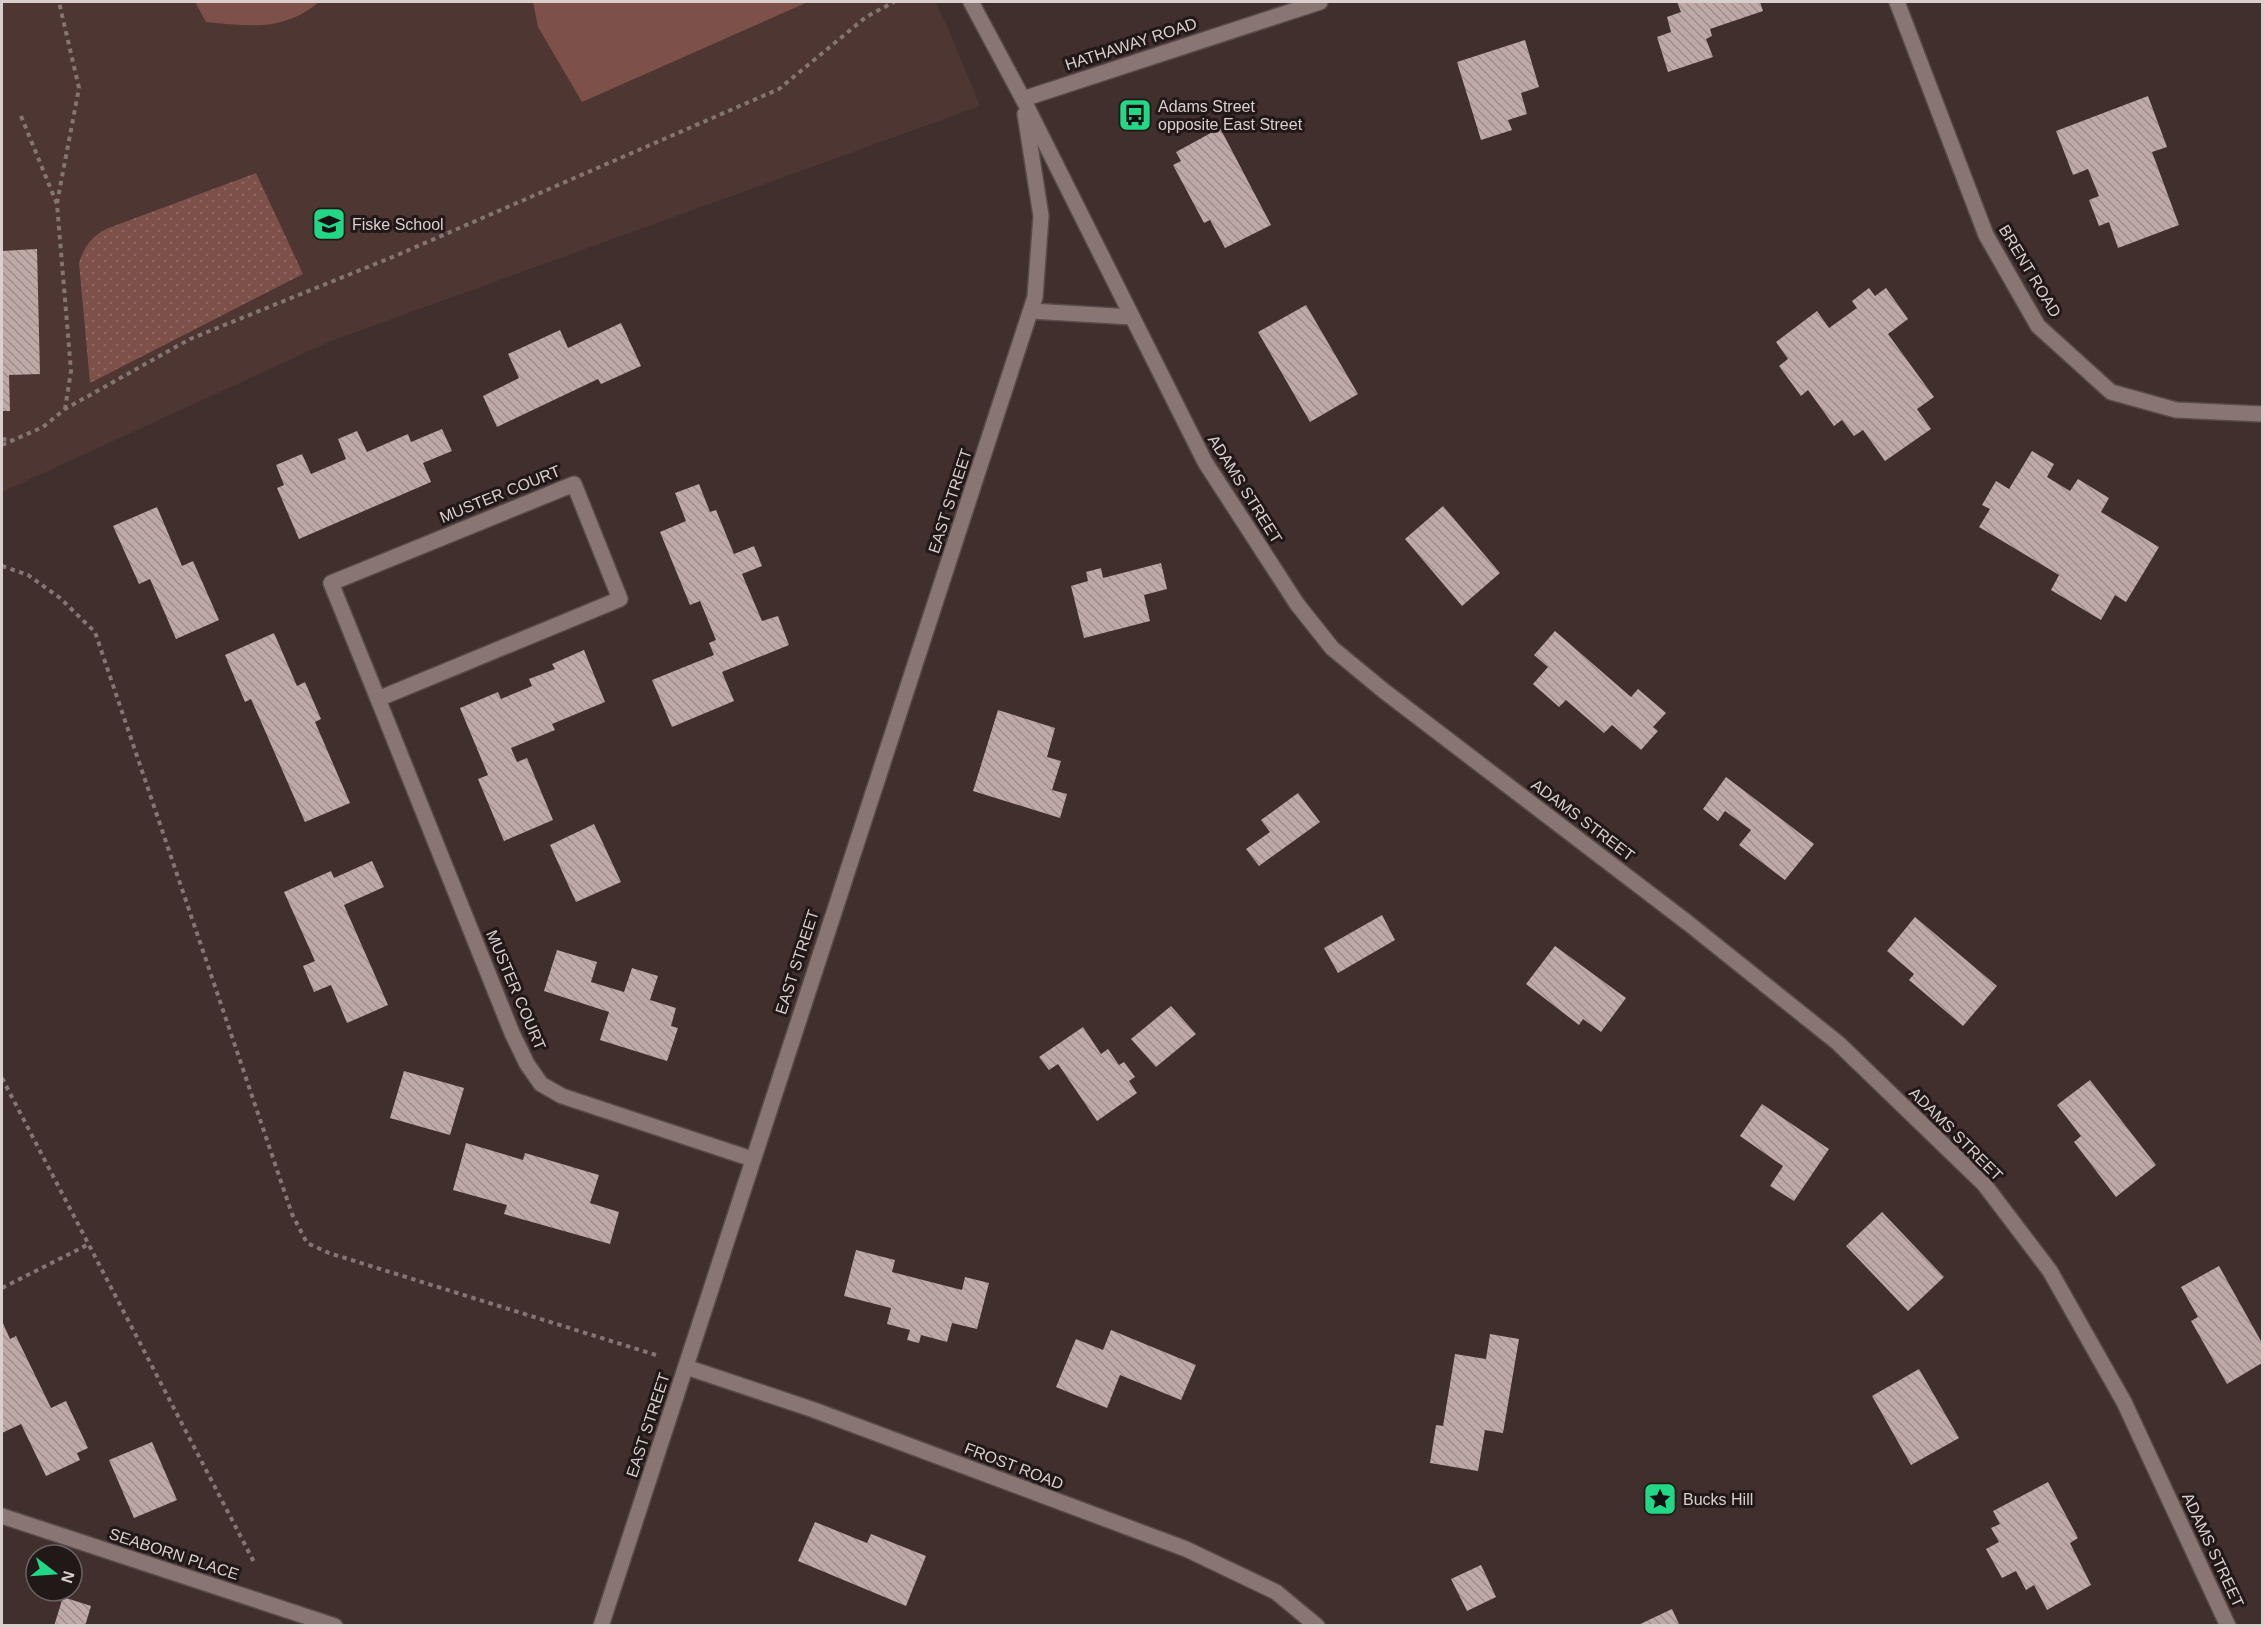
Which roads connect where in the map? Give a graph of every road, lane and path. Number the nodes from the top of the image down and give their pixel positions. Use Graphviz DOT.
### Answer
graph roads {
  1 [pos="59,2"];
  2 [pos="894,2"];
  3 [pos="971,2"];
  4 [pos="1320,2"];
  5 [pos="1897,2"];
  6 [pos="1023,99"];
  7 [pos="21,116"];
  8 [pos="57,204"];
  9 [pos="1031,311"];
  10 [pos="1132,317"];
  11 [pos="65,409"];
  12 [pos="2262,414"];
  13 [pos="2,439"];
  14 [pos="13,440"];
  15 [pos="2,445"];
  16 [pos="2,566"];
  17 [pos="378,699"];
  18 [pos="2,1078"];
  19 [pos="752,1159"];
  20 [pos="89,1244"];
  21 [pos="2,1288"];
  22 [pos="656,1355"];
  23 [pos="686,1367"];
  24 [pos="2,1516"];
  25 [pos="255,1564"];
  26 [pos="335,1626"];
  27 [pos="601,1626"];
  28 [pos="1317,1626"];
  29 [pos="2228,1626"];
  1 -- 8 [label="path"];
  2 -- 11 [label="path"];
  3 -- 6 [label="street, ADAMS STREET"];
  4 -- 6 [label="street, HATHAWAY ROAD"];
  5 -- 12 [label="street, BRENT ROAD"];
  6 -- 9 [label="street, EAST STREET"];
  6 -- 10 [label="street, ADAMS STREET"];
  7 -- 8 [label="path"];
  8 -- 11 [label="path"];
  9 -- 10 [label="street"];
  9 -- 19 [label="street, EAST STREET"];
  10 -- 29 [label="street, ADAMS STREET"];
  11 -- 14 [label="path"];
  13 -- 14 [label="path"];
  14 -- 15 [label="path"];
  16 -- 22 [label="path"];
  17 -- 17 [label="street, MUSTER COURT"];
  17 -- 19 [label="street, MUSTER COURT"];
  18 -- 20 [label="path"];
  19 -- 23 [label="street, EAST STREET"];
  20 -- 21 [label="path"];
  20 -- 25 [label="path"];
  23 -- 27 [label="street, EAST STREET"];
  23 -- 28 [label="street, FROST ROAD"];
  24 -- 26 [label="street, SEABORN PLACE"];
}
